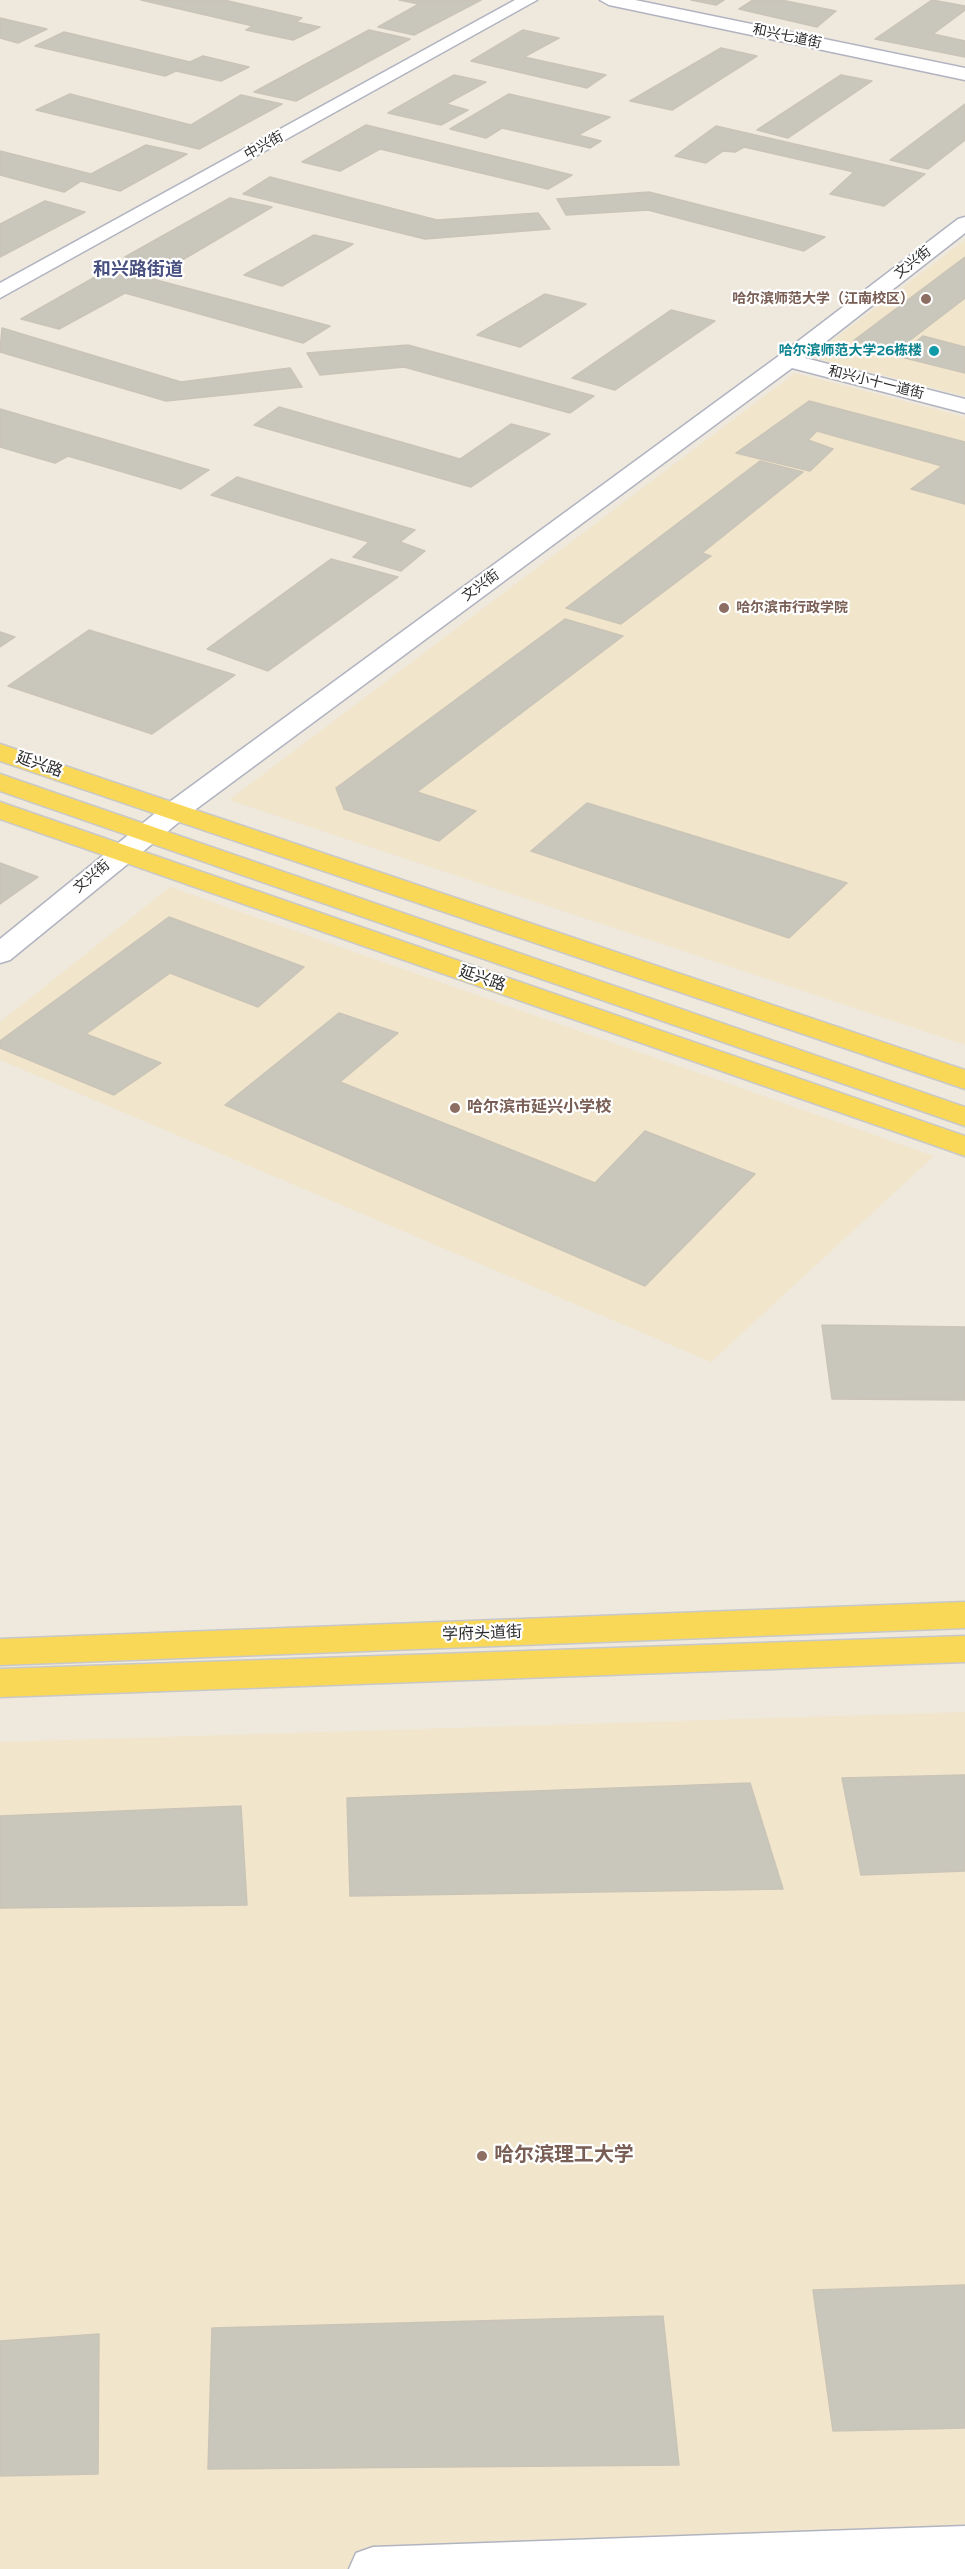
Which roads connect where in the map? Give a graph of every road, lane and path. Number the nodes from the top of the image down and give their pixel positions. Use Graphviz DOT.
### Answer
graph roads {
  1 [pos="528,0"];
  2 [pos="609,0"];
  3 [pos="965,74"];
  4 [pos="965,224"];
  5 [pos="0,292"];
  6 [pos="788,360"];
  7 [pos="965,406"];
  8 [pos="0,752"];
  9 [pos="0,782"];
  10 [pos="0,810"];
  11 [pos="174,812"];
  12 [pos="147,833"];
  13 [pos="121,853"];
  14 [pos="0,954"];
  15 [pos="965,1080"];
  16 [pos="965,1117"];
  17 [pos="965,1147"];
  18 [pos="965,1615"];
  19 [pos="965,1649"];
  20 [pos="0,1652"];
  21 [pos="0,1683"];
  22 [pos="965,2548"];
  23 [pos="895,2560"];
  24 [pos="373,2569"];
  1 -- 5 [label="street, 中兴街"];
  2 -- 3 [label="street, 和兴七道街"];
  4 -- 6 [label="street, 文兴街"];
  6 -- 7 [label="street, 和兴小十一道街"];
  6 -- 11 [label="street, 文兴街"];
  8 -- 11 [label="main road, 延兴路"];
  9 -- 12 [label="main road"];
  10 -- 13 [label="main road, 延兴路"];
  11 -- 12 [label="street, 文兴街"];
  11 -- 15 [label="main road, 延兴路"];
  12 -- 13 [label="street, 文兴街"];
  12 -- 16 [label="main road"];
  13 -- 14 [label="street, 文兴街"];
  13 -- 17 [label="main road, 延兴路"];
  18 -- 20 [label="main road, 学府头道街"];
  19 -- 21 [label="main road, 学府头道街"];
  22 -- 23 [label="street"];
  23 -- 24 [label="street"];
}
